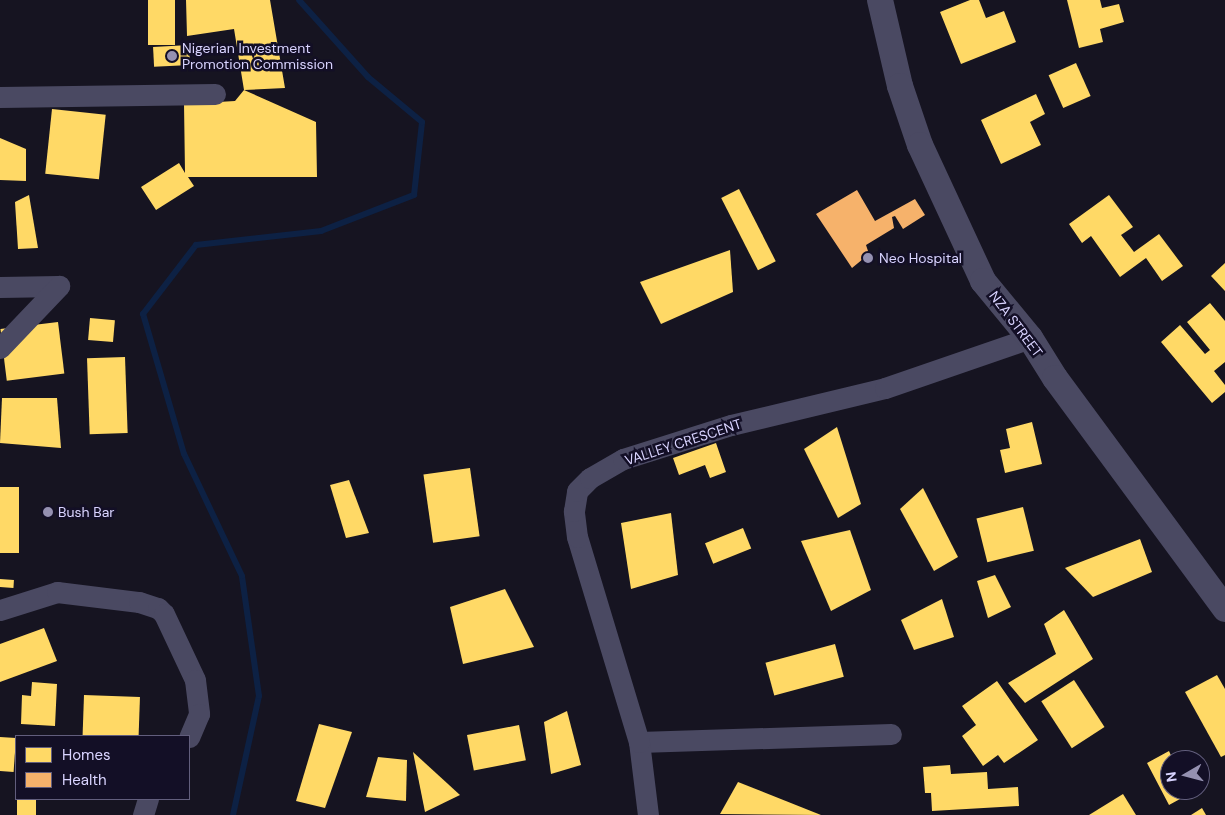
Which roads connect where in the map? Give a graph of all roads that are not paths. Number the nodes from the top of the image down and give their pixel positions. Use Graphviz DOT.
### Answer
graph roads {
  1 [pos="880,0"];
  2 [pos="215,94"];
  3 [pos="0,98"];
  4 [pos="0,287"];
  5 [pos="1030,338"];
  6 [pos="0,348"];
  7 [pos="0,610"];
  8 [pos="1225,610"];
  9 [pos="891,734"];
  10 [pos="190,735"];
  11 [pos="639,742"];
  12 [pos="148,800"];
  13 [pos="143,815"];
  14 [pos="648,815"];
  1 -- 5 [label="street, NZA STREET"];
  2 -- 3 [label="street"];
  4 -- 6 [label="street"];
  5 -- 8 [label="street, NZA STREET"];
  5 -- 11 [label="street, VALLEY CRESCENT"];
  7 -- 10 [label="street"];
  9 -- 11 [label="street"];
  11 -- 14 [label="street, VALLEY CRESCENT"];
  12 -- 13 [label="street"];
}
